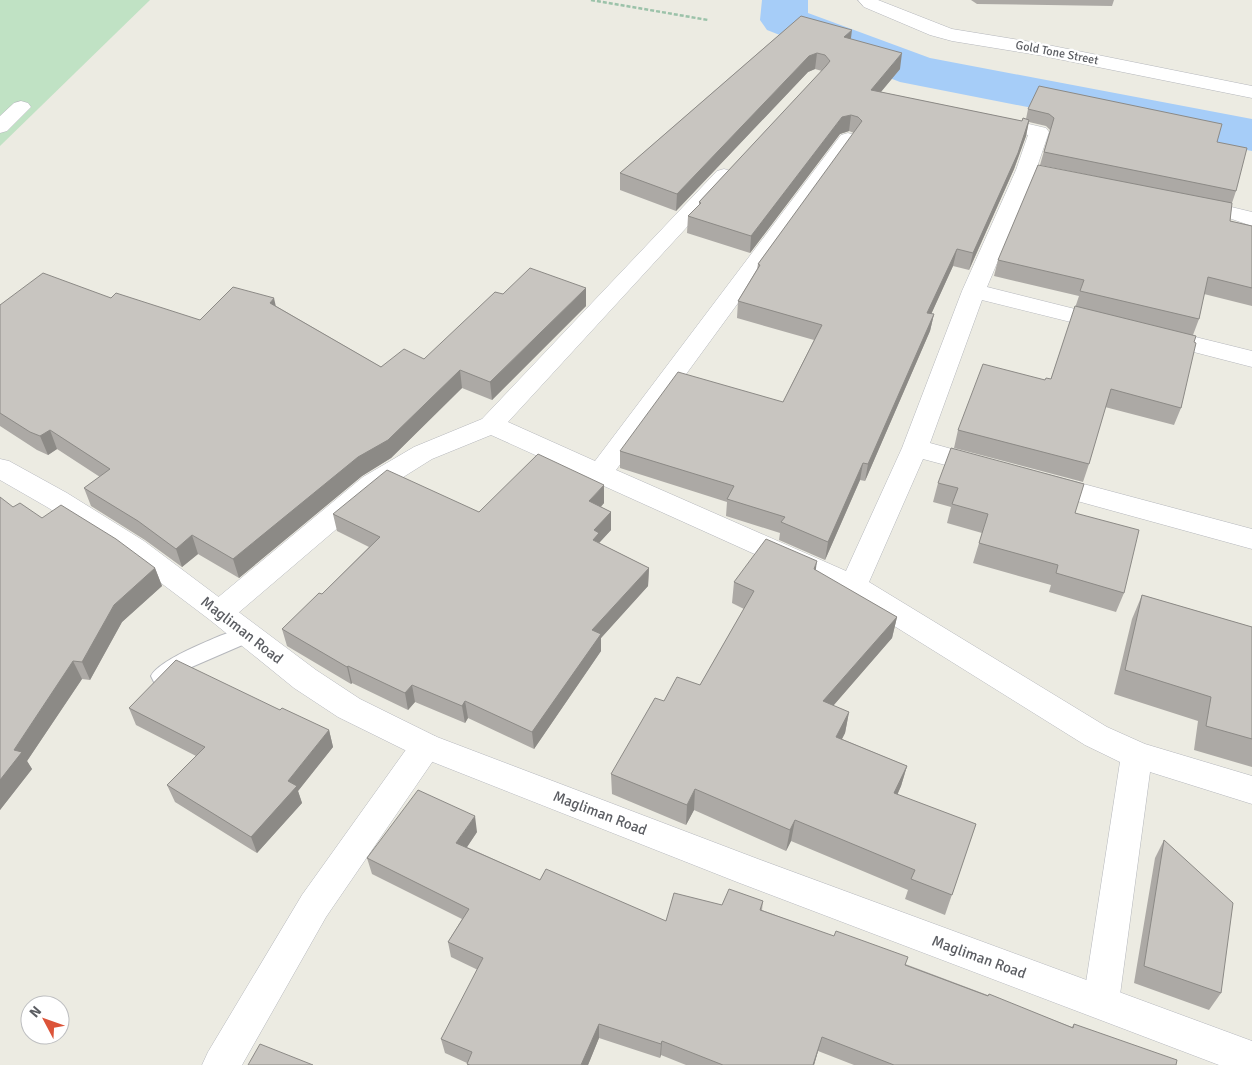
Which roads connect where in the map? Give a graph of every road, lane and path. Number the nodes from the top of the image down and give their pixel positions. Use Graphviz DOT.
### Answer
graph roads {
  1 [pos="591,0"];
  2 [pos="867,0"];
  3 [pos="708,20"];
  4 [pos="1252,92"];
  5 [pos="21,107"];
  6 [pos="971,117"];
  7 [pos="0,127"];
  8 [pos="848,139"];
  9 [pos="742,157"];
  10 [pos="1173,200"];
  11 [pos="1252,219"];
  12 [pos="974,291"];
  13 [pos="1252,359"];
  14 [pos="491,425"];
  15 [pos="915,448"];
  16 [pos="0,468"];
  17 [pos="600,473"];
  18 [pos="1252,538"];
  19 [pos="853,586"];
  20 [pos="220,612"];
  21 [pos="247,634"];
  22 [pos="150,688"];
  23 [pos="426,746"];
  24 [pos="1137,755"];
  25 [pos="1252,790"];
  26 [pos="1101,1002"];
  27 [pos="1252,1058"];
  28 [pos="221,1065"];
  1 -- 3 [label="path"];
  2 -- 4 [label="street, Gold Tone Street"];
  5 -- 7 [label="street"];
  6 -- 12 [label="street"];
  8 -- 17 [label="street"];
  9 -- 14 [label="street"];
  10 -- 11 [label="street"];
  12 -- 13 [label="street"];
  12 -- 15 [label="street"];
  14 -- 17 [label="street"];
  14 -- 20 [label="street"];
  15 -- 18 [label="street"];
  15 -- 19 [label="street"];
  16 -- 20 [label="street, Magliman Road"];
  17 -- 19 [label="street"];
  19 -- 24 [label="street"];
  20 -- 21 [label="street, Magliman Road"];
  21 -- 22 [label="lane"];
  21 -- 23 [label="street, Magliman Road"];
  23 -- 26 [label="street, Magliman Road"];
  23 -- 28 [label="street"];
  24 -- 25 [label="street"];
  24 -- 26 [label="street"];
  26 -- 27 [label="street, Magliman Road"];
}
